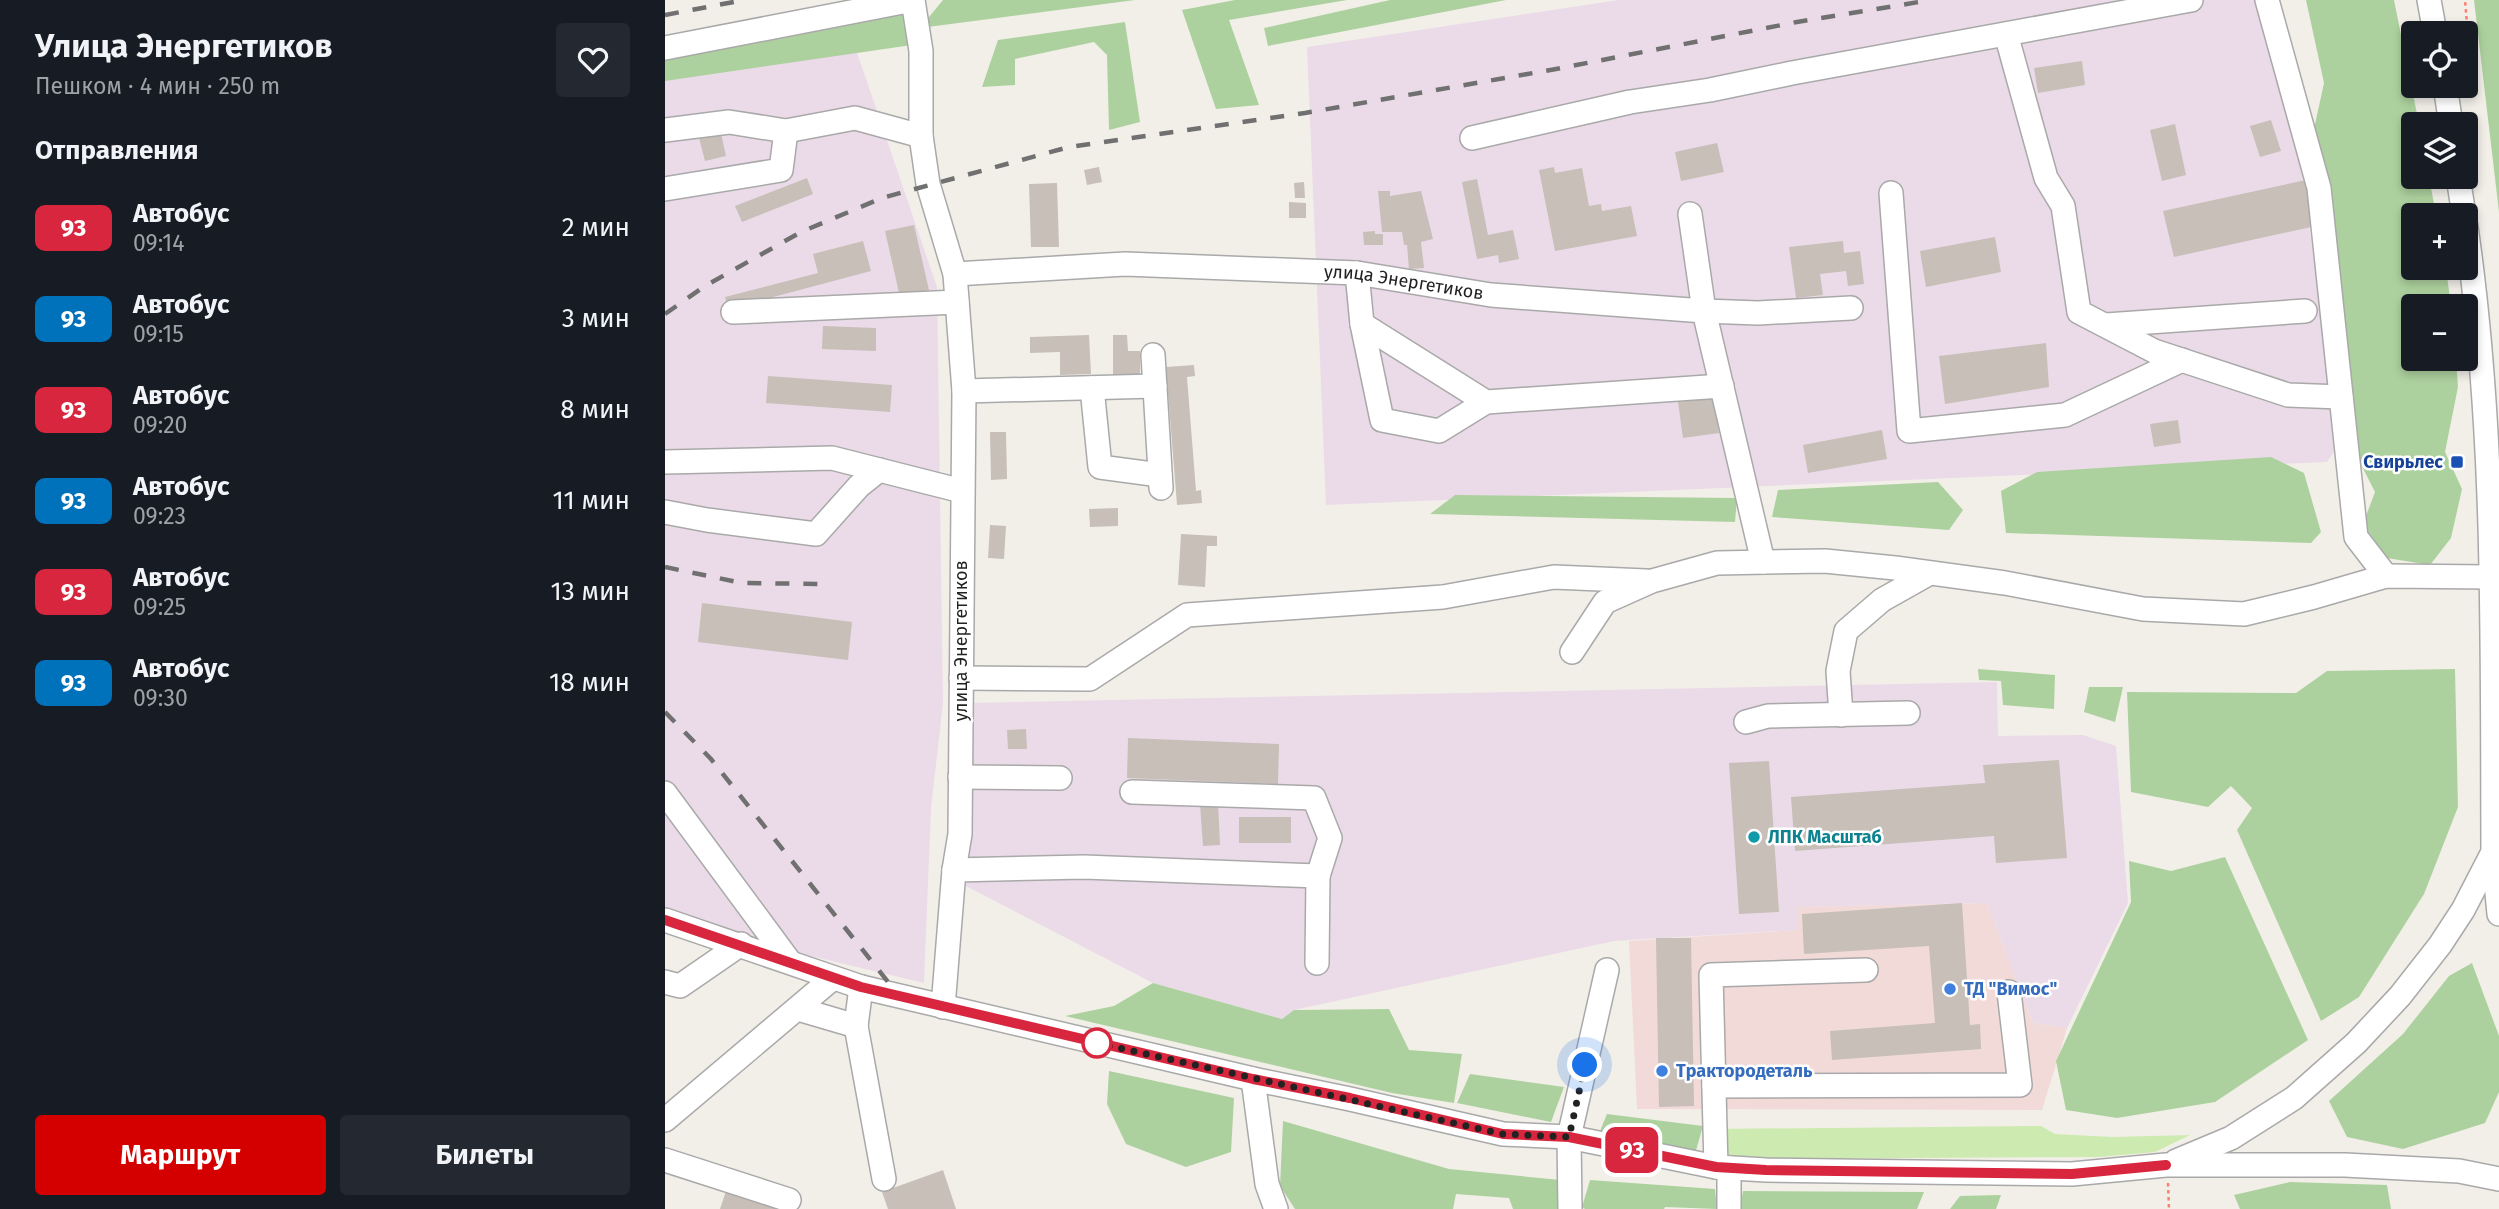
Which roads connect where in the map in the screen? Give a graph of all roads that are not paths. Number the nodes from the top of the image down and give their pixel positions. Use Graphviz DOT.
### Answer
graph roads {
  1 [pos="2191,0"];
  2 [pos="2267,0"];
  3 [pos="2429,0"];
  4 [pos="2433,21"];
  5 [pos="2006,34"];
  6 [pos="665,48"];
  7 [pos="665,130"];
  8 [pos="786,131"];
  9 [pos="921,136"];
  10 [pos="1472,138"];
  11 [pos="665,189"];
  12 [pos="1891,193"];
  13 [pos="1690,214"];
  14 [pos="1357,273"];
  15 [pos="955,274"];
  16 [pos="2473,280"];
  17 [pos="957,302"];
  18 [pos="1850,307"];
  19 [pos="1705,311"];
  20 [pos="2305,311"];
  21 [pos="733,312"];
  22 [pos="1362,324"];
  23 [pos="2103,325"];
  24 [pos="1153,355"];
  25 [pos="2182,360"];
  26 [pos="1155,386"];
  27 [pos="1721,386"];
  28 [pos="1092,388"];
  29 [pos="964,391"];
  30 [pos="2341,397"];
  31 [pos="1486,402"];
  32 [pos="665,462"];
  33 [pos="879,470"];
  34 [pos="962,491"];
  35 [pos="665,512"];
  36 [pos="1763,562"];
  37 [pos="1930,573"];
  38 [pos="2386,576"];
  39 [pos="2490,577"];
  40 [pos="1652,581"];
  41 [pos="1572,652"];
  42 [pos="961,678"];
  43 [pos="1908,713"];
  44 [pos="1841,715"];
  45 [pos="1746,722"];
  46 [pos="960,777"];
  47 [pos="1060,778"];
  48 [pos="1132,792"];
  49 [pos="665,793"];
  50 [pos="2493,852"];
  51 [pos="954,870"];
  52 [pos="1318,876"];
  53 [pos="2499,914"];
  54 [pos="665,920"];
  55 [pos="741,944"];
  56 [pos="790,962"];
  57 [pos="1317,963"];
  58 [pos="1607,970"];
  59 [pos="1866,970"];
  60 [pos="833,978"];
  61 [pos="665,982"];
  62 [pos="861,987"];
  63 [pos="2008,992"];
  64 [pos="943,1007"];
  65 [pos="798,1009"];
  66 [pos="856,1026"];
  67 [pos="1253,1079"];
  68 [pos="1714,1087"];
  69 [pos="665,1120"];
  70 [pos="1569,1137"];
  71 [pos="665,1160"];
  72 [pos="2166,1165"];
  73 [pos="1722,1167"];
  74 [pos="884,1179"];
  75 [pos="2499,1179"];
  76 [pos="789,1200"];
  77 [pos="1276,1209"];
  78 [pos="1570,1209"];
  79 [pos="1729,1209"];
  1 -- 5 [label="street"];
  2 -- 30 [label="street"];
  3 -- 4 [label="street"];
  5 -- 10 [label="street"];
  5 -- 23 [label="street"];
  6 -- 9 [label="street, улица Энергетиков"];
  7 -- 8 [label="street"];
  8 -- 9 [label="street"];
  8 -- 11 [label="street"];
  9 -- 15 [label="street, улица Энергетиков"];
  12 -- 25 [label="street"];
  13 -- 19 [label="street"];
  14 -- 15 [label="street, улица Энергетиков"];
  14 -- 19 [label="street, улица Энергетиков"];
  14 -- 22 [label="street"];
  15 -- 17 [label="street, улица Энергетиков"];
  16 -- 39 [label="street"];
  17 -- 21 [label="street"];
  17 -- 29 [label="street, улица Энергетиков"];
  18 -- 19 [label="street, улица Энергетиков"];
  19 -- 27 [label="street"];
  20 -- 23 [label="street"];
  22 -- 31 [label="street"];
  22 -- 31 [label="street"];
  23 -- 25 [label="street"];
  24 -- 26 [label="street"];
  25 -- 30 [label="street"];
  26 -- 28 [label="street"];
  26 -- 28 [label="street"];
  27 -- 31 [label="street"];
  27 -- 36 [label="street"];
  28 -- 29 [label="street"];
  29 -- 34 [label="street, улица Энергетиков"];
  30 -- 38 [label="street"];
  32 -- 33 [label="street"];
  33 -- 34 [label="street"];
  33 -- 35 [label="street"];
  34 -- 42 [label="street, улица Энергетиков"];
  36 -- 37 [label="street"];
  36 -- 40 [label="street"];
  37 -- 38 [label="street"];
  37 -- 44 [label="street"];
  38 -- 39 [label="street"];
  39 -- 50 [label="street"];
  40 -- 41 [label="street"];
  40 -- 42 [label="street"];
  42 -- 46 [label="street, улица Энергетиков"];
  43 -- 44 [label="street"];
  44 -- 45 [label="street"];
  46 -- 47 [label="street"];
  46 -- 51 [label="street, улица Энергетиков"];
  48 -- 52 [label="street"];
  49 -- 56 [label="street"];
  50 -- 53 [label="street"];
  50 -- 72 [label="street"];
  51 -- 52 [label="street"];
  51 -- 64 [label="street, улица Энергетиков"];
  52 -- 57 [label="street"];
  54 -- 55 [label="street"];
  55 -- 56 [label="street"];
  55 -- 61 [label="street"];
  56 -- 60 [label="street"];
  58 -- 70 [label="street"];
  59 -- 68 [label="street"];
  60 -- 62 [label="street"];
  60 -- 65 [label="street"];
  62 -- 64 [label="street"];
  62 -- 66 [label="street"];
  63 -- 68 [label="street"];
  64 -- 67 [label="street"];
  65 -- 66 [label="street"];
  65 -- 69 [label="street"];
  66 -- 74 [label="street"];
  67 -- 70 [label="street"];
  67 -- 77 [label="street"];
  68 -- 73 [label="street"];
  70 -- 73 [label="street"];
  70 -- 78 [label="street"];
  71 -- 76 [label="street"];
  72 -- 73 [label="street"];
  72 -- 75 [label="street"];
  73 -- 79 [label="street"];
}
